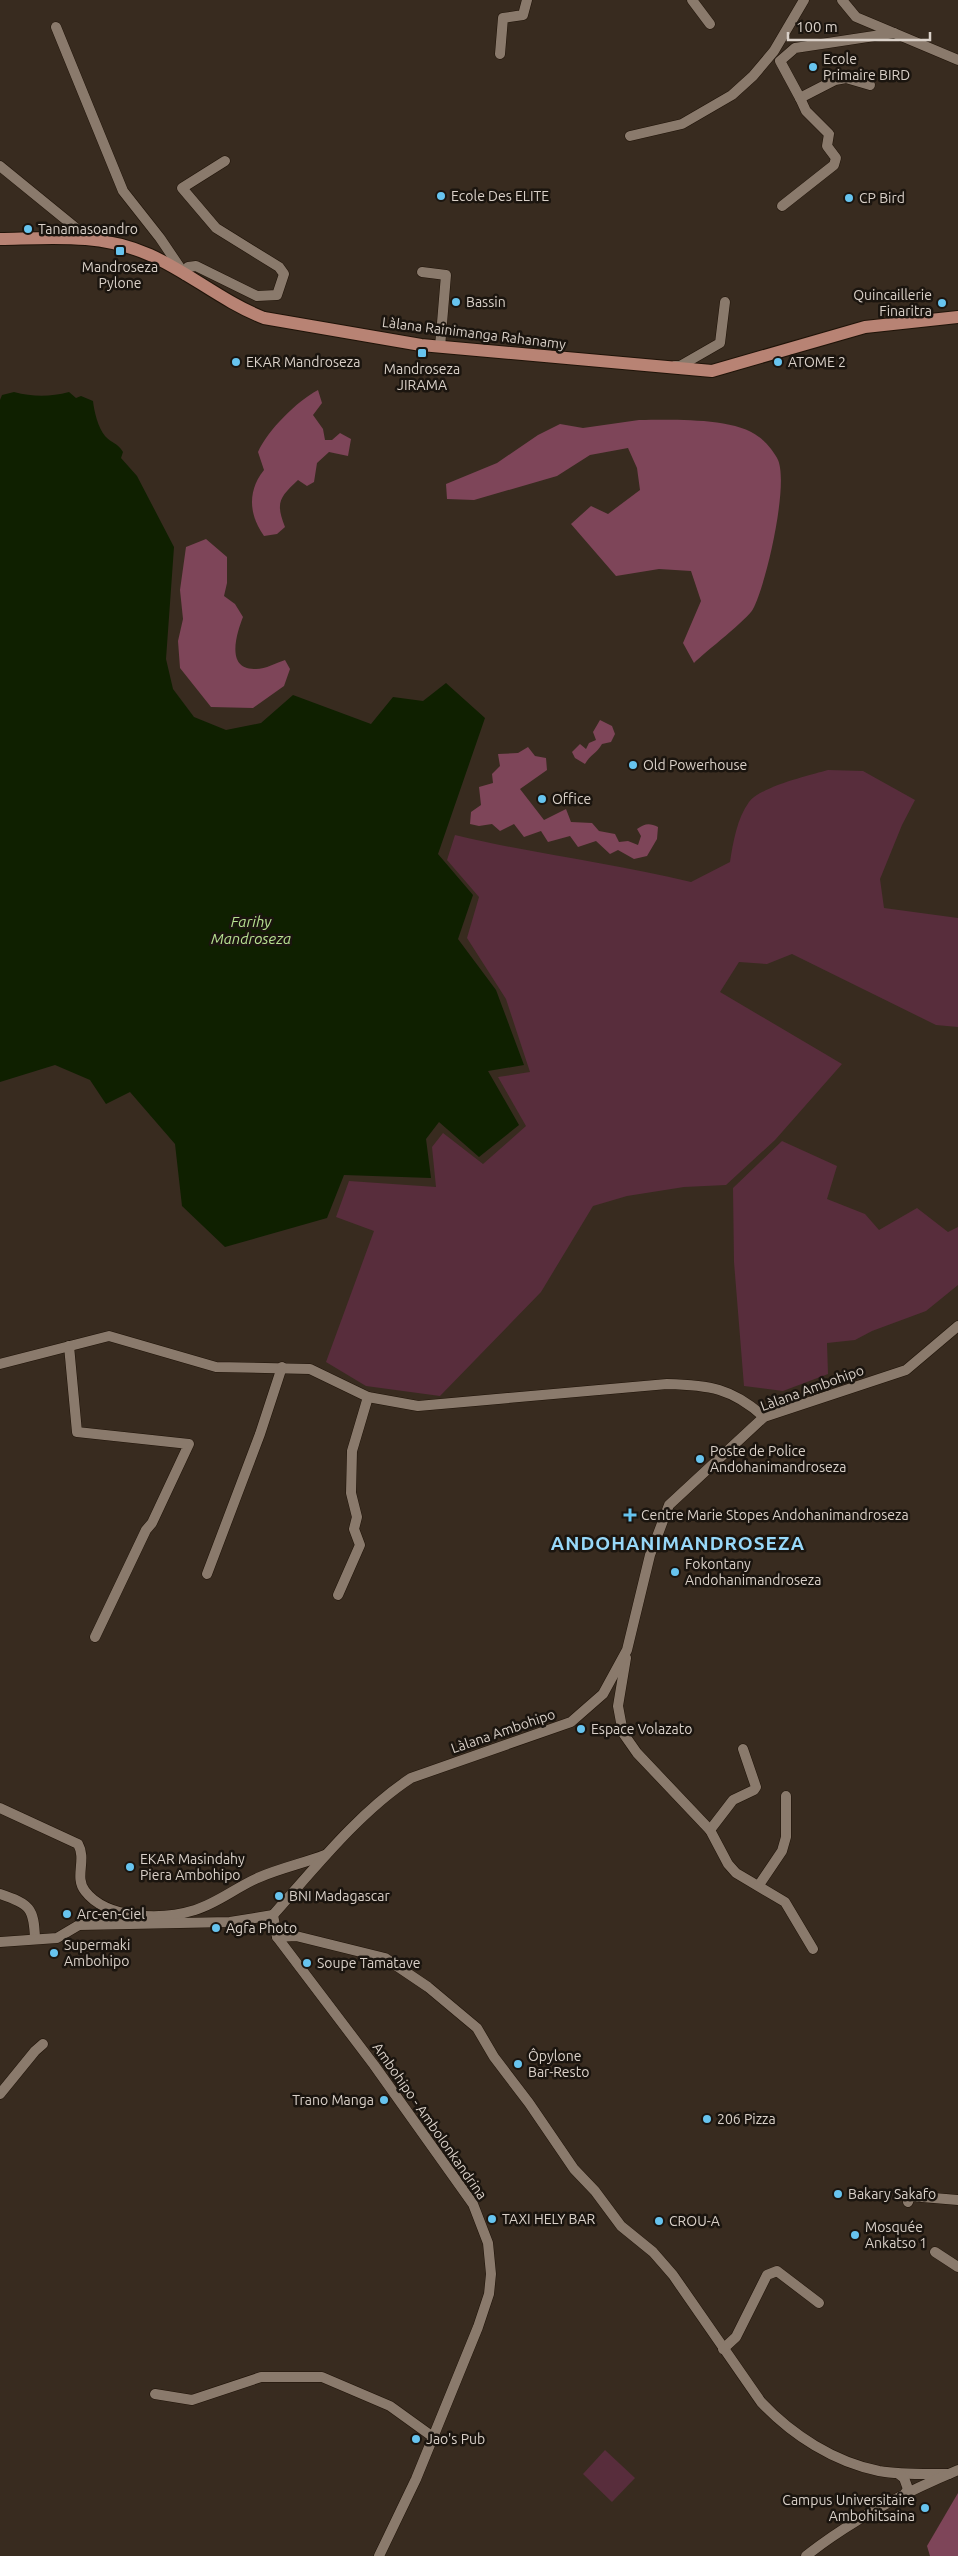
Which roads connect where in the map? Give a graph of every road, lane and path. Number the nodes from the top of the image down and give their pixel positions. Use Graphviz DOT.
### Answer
graph roads {
  1 [pos="527,0"];
  2 [pos="692,0"];
  3 [pos="804,0"];
  4 [pos="842,0"];
  5 [pos="710,24"];
  6 [pos="56,27"];
  7 [pos="894,33"];
  8 [pos="500,54"];
  9 [pos="958,60"];
  10 [pos="870,85"];
  11 [pos="800,98"];
  12 [pos="630,136"];
  13 [pos="226,161"];
  14 [pos="0,166"];
  15 [pos="782,206"];
  16 [pos="87,237"];
  17 [pos="0,239"];
  18 [pos="422,272"];
  19 [pos="185,276"];
  20 [pos="725,302"];
  21 [pos="958,317"];
  22 [pos="440,347"];
  23 [pos="629,365"];
  24 [pos="958,1326"];
  25 [pos="69,1346"];
  26 [pos="0,1364"];
  27 [pos="282,1368"];
  28 [pos="368,1397"];
  29 [pos="764,1417"];
  30 [pos="207,1574"];
  31 [pos="338,1594"];
  32 [pos="95,1637"];
  33 [pos="627,1650"];
  34 [pos="743,1749"];
  35 [pos="786,1796"];
  36 [pos="0,1808"];
  37 [pos="710,1830"];
  38 [pos="328,1854"];
  39 [pos="759,1885"];
  40 [pos="0,1894"];
  41 [pos="273,1915"];
  42 [pos="277,1937"];
  43 [pos="35,1940"];
  44 [pos="0,1942"];
  45 [pos="813,1949"];
  46 [pos="43,2044"];
  47 [pos="0,2094"];
  48 [pos="958,2200"];
  49 [pos="908,2202"];
  50 [pos="935,2252"];
  51 [pos="958,2267"];
  52 [pos="819,2303"];
  53 [pos="723,2349"];
  54 [pos="155,2394"];
  55 [pos="434,2437"];
  56 [pos="953,2472"];
  57 [pos="899,2474"];
  58 [pos="904,2495"];
  59 [pos="379,2556"];
  60 [pos="806,2556"];
  1 -- 8 [label="street"];
  2 -- 5 [label="street"];
  3 -- 12 [label="street"];
  4 -- 7 [label="street"];
  6 -- 19 [label="street"];
  7 -- 9 [label="street"];
  7 -- 11 [label="street"];
  10 -- 11 [label="street"];
  11 -- 15 [label="street"];
  13 -- 19 [label="street"];
  14 -- 16 [label="street"];
  16 -- 17 [label="main road, Làlana Rainimanga Rahanamy"];
  16 -- 19 [label="main road, Làlana Rainimanga Rahanamy"];
  18 -- 22 [label="street"];
  19 -- 22 [label="main road, Làlana Rainimanga Rahanamy"];
  20 -- 23 [label="street"];
  21 -- 23 [label="main road, Làlana Rainimanga Rahanamy"];
  22 -- 23 [label="main road, Làlana Rainimanga Rahanamy"];
  24 -- 29 [label="street, Làlana Ambohipo"];
  25 -- 26 [label="street"];
  25 -- 27 [label="street"];
  25 -- 32 [label="street"];
  27 -- 28 [label="street"];
  27 -- 30 [label="street"];
  28 -- 29 [label="street"];
  28 -- 31 [label="street"];
  29 -- 33 [label="street, Làlana Ambohipo"];
  33 -- 37 [label="street"];
  33 -- 38 [label="street, Làlana Ambohipo"];
  34 -- 37 [label="street"];
  35 -- 39 [label="street"];
  36 -- 38 [label="street"];
  37 -- 39 [label="street"];
  38 -- 41 [label="street, Làlana Ambohipo"];
  39 -- 45 [label="street"];
  40 -- 43 [label="street"];
  41 -- 42 [label="street, Ambohipo - Ambolonkandrina"];
  41 -- 43 [label="street"];
  42 -- 53 [label="street"];
  42 -- 55 [label="street, Ambohipo - Ambolonkandrina"];
  43 -- 44 [label="street"];
  46 -- 47 [label="street"];
  48 -- 49 [label="street"];
  50 -- 51 [label="street"];
  52 -- 53 [label="street"];
  53 -- 57 [label="street"];
  54 -- 55 [label="street"];
  55 -- 59 [label="street, Ambohipo - Ambolonkandrina"];
  56 -- 57 [label="street"];
  56 -- 58 [label="street"];
  57 -- 58 [label="street"];
  58 -- 60 [label="street"];
}
